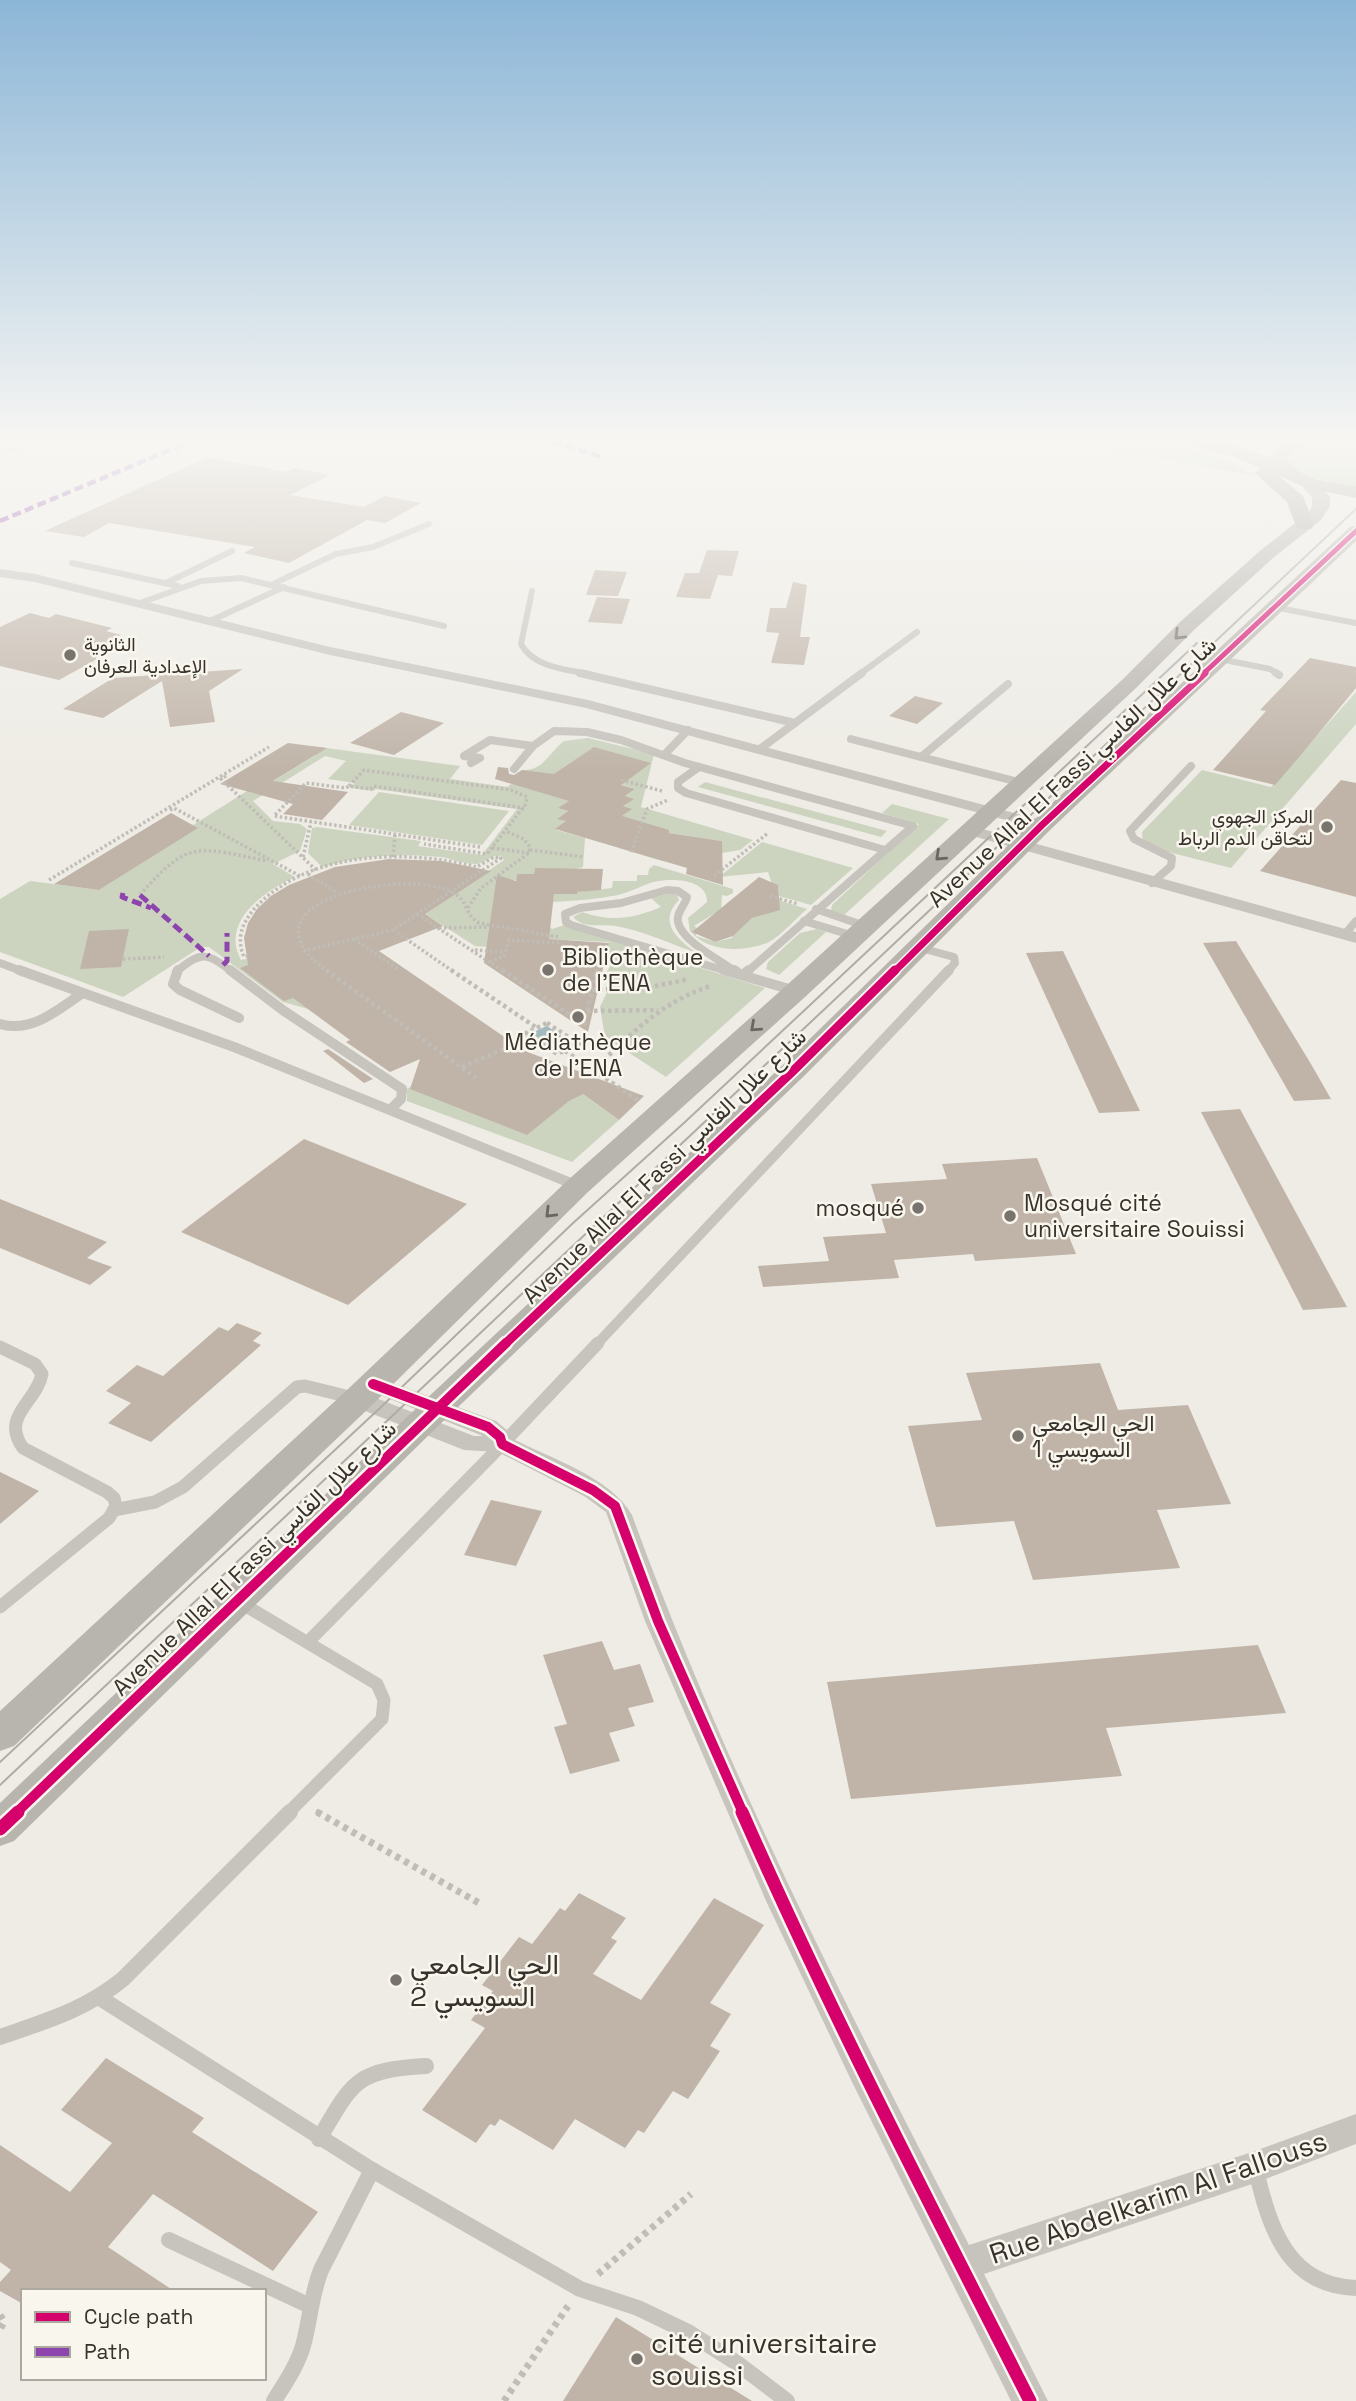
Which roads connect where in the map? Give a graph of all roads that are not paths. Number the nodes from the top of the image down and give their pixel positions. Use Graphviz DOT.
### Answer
graph roads {
  1 [pos="362,549"];
  2 [pos="1276,549"];
  3 [pos="1337,549"];
  4 [pos="232,551"];
  5 [pos="72,563"];
  6 [pos="0,573"];
  7 [pos="166,583"];
  8 [pos="273,584"];
  9 [pos="178,586"];
  10 [pos="285,587"];
  11 [pos="531,591"];
  12 [pos="140,603"];
  13 [pos="1274,607"];
  14 [pos="210,621"];
  15 [pos="1356,623"];
  16 [pos="444,626"];
  17 [pos="917,632"];
  18 [pos="1220,659"];
  19 [pos="1279,675"];
  20 [pos="1008,684"];
  21 [pos="796,723"];
  22 [pos="688,730"];
  23 [pos="852,738"];
  24 [pos="533,746"];
  25 [pos="760,750"];
  26 [pos="666,753"];
  27 [pos="921,757"];
  28 [pos="471,763"];
  29 [pos="1191,766"];
  30 [pos="699,767"];
  31 [pos="514,769"];
  32 [pos="1022,783"];
  33 [pos="990,811"];
  34 [pos="1042,825"];
  35 [pos="968,830"];
  36 [pos="1021,846"];
  37 [pos="885,849"];
  38 [pos="1152,883"];
  39 [pos="816,909"];
  40 [pos="1356,920"];
  41 [pos="804,921"];
  42 [pos="860,931"];
  43 [pos="1350,937"];
  44 [pos="917,947"];
  45 [pos="2,966"];
  46 [pos="740,973"];
  47 [pos="796,991"];
  48 [pos="81,994"];
  49 [pos="239,1018"];
  50 [pos="0,1024"];
  51 [pos="390,1110"];
  52 [pos="578,1186"];
  53 [pos="0,1347"];
  54 [pos="365,1392"];
  55 [pos="428,1416"];
  56 [pos="502,1444"];
  57 [pos="114,1510"];
  58 [pos="238,1601"];
  59 [pos="0,1607"];
  60 [pos="308,1642"];
  61 [pos="0,1735"];
  62 [pos="0,1829"];
  63 [pos="100,1998"];
  64 [pos="0,2037"];
  65 [pos="426,2066"];
  66 [pos="1356,2129"];
  67 [pos="319,2139"];
  68 [pos="1255,2167"];
  69 [pos="372,2170"];
  70 [pos="169,2240"];
  71 [pos="960,2265"];
  72 [pos="1356,2288"];
  73 [pos="310,2306"];
  74 [pos="274,2401"];
  75 [pos="787,2401"];
  76 [pos="1030,2401"];
  1 -- 8 [label="lane"];
  2 -- 32 [label="street, Avenue Allal El Fassi شارع علال الفاسي, one-way"];
  3 -- 13 [label="street, Avenue Allal El Fassi شارع علال الفاسي"];
  4 -- 7 [label="lane"];
  5 -- 7 [label="lane"];
  6 -- 12 [label="street"];
  7 -- 9 [label="lane"];
  8 -- 9 [label="lane"];
  8 -- 10 [label="lane"];
  9 -- 12 [label="lane"];
  10 -- 14 [label="lane"];
  10 -- 16 [label="lane"];
  11 -- 21 [label="lane"];
  12 -- 14 [label="street"];
  13 -- 15 [label="lane"];
  13 -- 18 [label="street, Avenue Allal El Fassi شارع علال الفاسي"];
  14 -- 22 [label="street"];
  17 -- 21 [label="lane"];
  18 -- 19 [label="lane"];
  18 -- 34 [label="street, Avenue Allal El Fassi شارع علال الفاسي"];
  20 -- 27 [label="lane"];
  21 -- 25 [label="lane"];
  22 -- 25 [label="street"];
  22 -- 26 [label="lane"];
  23 -- 27 [label="lane"];
  24 -- 26 [label="lane"];
  24 -- 28 [label="lane"];
  24 -- 31 [label="lane"];
  25 -- 33 [label="street"];
  26 -- 30 [label="lane"];
  27 -- 32 [label="lane"];
  29 -- 38 [label="lane"];
  30 -- 37 [label="lane"];
  30 -- 37 [label="lane"];
  32 -- 33 [label="street, Avenue Allal El Fassi شارع علال الفاسي"];
  33 -- 34 [label="street"];
  33 -- 35 [label="street, Avenue Allal El Fassi شارع علال الفاسي"];
  34 -- 36 [label="street, Avenue Allal El Fassi شارع علال الفاسي"];
  35 -- 36 [label="street"];
  35 -- 42 [label="street, Avenue Allal El Fassi شارع علال الفاسي, one-way"];
  36 -- 38 [label="street"];
  36 -- 44 [label="street, Avenue Allal El Fassi شارع علال الفاسي"];
  37 -- 39 [label="lane"];
  38 -- 43 [label="street"];
  39 -- 41 [label="lane"];
  39 -- 42 [label="lane"];
  40 -- 43 [label="lane"];
  41 -- 42 [label="lane"];
  41 -- 46 [label="lane"];
  42 -- 47 [label="street, Avenue Allal El Fassi شارع علال الفاسي"];
  44 -- 55 [label="street, Avenue Allal El Fassi شارع علال الفاسي"];
  44 -- 56 [label="lane"];
  45 -- 48 [label="lane"];
  46 -- 46 [label="lane"];
  46 -- 47 [label="lane"];
  47 -- 52 [label="street, Avenue Allal El Fassi شارع علال الفاسي, one-way"];
  48 -- 50 [label="lane"];
  48 -- 51 [label="lane"];
  49 -- 51 [label="lane"];
  51 -- 52 [label="lane"];
  52 -- 54 [label="street, Avenue Allal El Fassi شارع علال الفاسي, one-way"];
  53 -- 57 [label="lane"];
  54 -- 55 [label="street"];
  54 -- 57 [label="lane"];
  54 -- 61 [label="street, Avenue Allal El Fassi شارع علال الفاسي"];
  55 -- 56 [label="street"];
  55 -- 58 [label="street, Avenue Allal El Fassi شارع علال الفاسي"];
  56 -- 60 [label="lane"];
  56 -- 71 [label="street"];
  57 -- 59 [label="lane"];
  58 -- 60 [label="lane"];
  58 -- 62 [label="street, Avenue Allal El Fassi شارع علال الفاسي"];
  60 -- 63 [label="lane"];
  63 -- 64 [label="lane"];
  63 -- 67 [label="lane"];
  65 -- 67 [label="lane"];
  66 -- 68 [label="street, Rue Abdelkarim Al Fallouss"];
  67 -- 69 [label="lane"];
  68 -- 71 [label="street, Rue Abdelkarim Al Fallouss"];
  68 -- 72 [label="lane"];
  69 -- 73 [label="lane"];
  69 -- 75 [label="lane"];
  70 -- 73 [label="lane"];
  71 -- 76 [label="street"];
  73 -- 74 [label="lane"];
}
